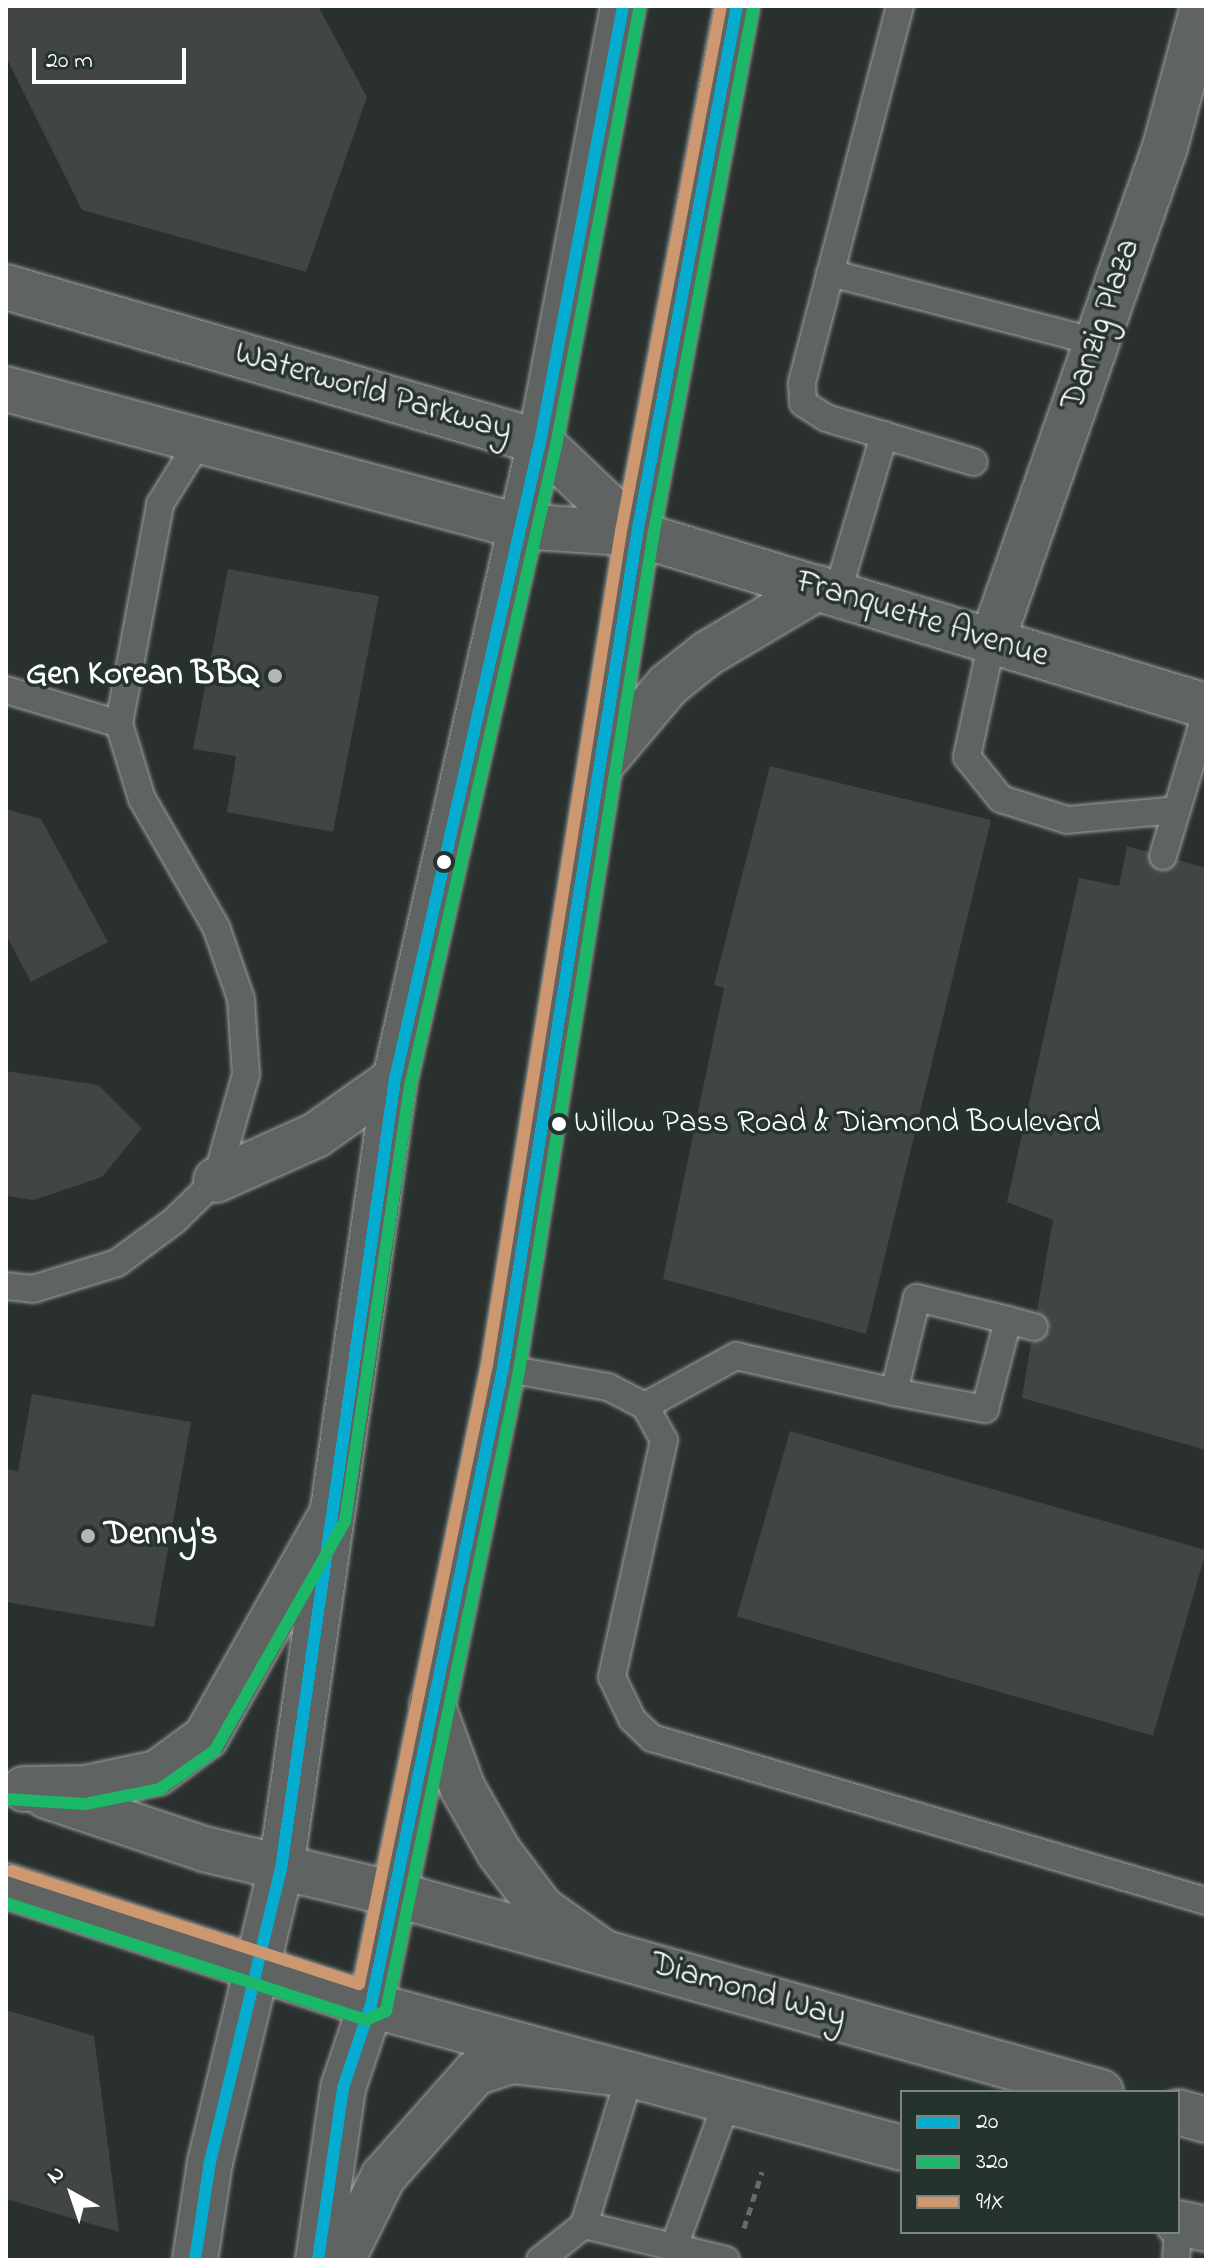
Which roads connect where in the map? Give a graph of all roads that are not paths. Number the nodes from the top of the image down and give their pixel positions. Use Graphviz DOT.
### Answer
graph roads {
  1 [pos="623,6"];
  2 [pos="737,6"];
  3 [pos="900,6"];
  4 [pos="1201,31"];
  5 [pos="830,273"];
  6 [pos="6,287"];
  7 [pos="1096,342"];
  8 [pos="6,389"];
  9 [pos="884,435"];
  10 [pos="540,442"];
  11 [pos="198,443"];
  12 [pos="974,462"];
  13 [pos="518,526"];
  14 [pos="637,534"];
  15 [pos="827,591"];
  16 [pos="992,641"];
  17 [pos="6,690"];
  18 [pos="1206,706"];
  19 [pos="1206,713"];
  20 [pos="119,724"];
  21 [pos="603,763"];
  22 [pos="1177,810"];
  23 [pos="1163,856"];
  24 [pos="395,1079"];
  25 [pos="216,1180"];
  26 [pos="6,1286"];
  27 [pos="1008,1320"];
  28 [pos="1034,1327"];
  29 [pos="503,1368"];
  30 [pos="894,1392"];
  31 [pos="645,1406"];
  32 [pos="330,1516"];
  33 [pos="432,1702"];
  34 [pos="15,1786"];
  35 [pos="281,1869"];
  36 [pos="6,1886"];
  37 [pos="394,1894"];
  38 [pos="1206,1901"];
  39 [pos="603,1952"];
  40 [pos="258,1970"];
  41 [pos="371,2005"];
  42 [pos="630,2075"];
  43 [pos="1087,2090"];
  44 [pos="727,2101"];
  45 [pos="1180,2113"];
  46 [pos="1206,2120"];
  47 [pos="900,2147"];
  48 [pos="584,2225"];
  49 [pos="1180,2226"];
  50 [pos="1206,2229"];
  51 [pos="1178,2234"];
  52 [pos="675,2244"];
  53 [pos="724,2259"];
  54 [pos="195,2260"];
  55 [pos="318,2260"];
  56 [pos="342,2260"];
  57 [pos="540,2260"];
  58 [pos="1176,2260"];
  1 -- 10 [label="main road"];
  2 -- 14 [label="main road"];
  3 -- 5 [label="lane"];
  4 -- 7 [label="main road, Danzig Plaza"];
  5 -- 7 [label="lane"];
  5 -- 9 [label="lane"];
  6 -- 10 [label="main road, Waterworld Parkway"];
  7 -- 16 [label="main road, Danzig Plaza"];
  8 -- 11 [label="main road"];
  9 -- 12 [label="lane"];
  9 -- 15 [label="lane"];
  10 -- 13 [label="main road"];
  10 -- 14 [label="main road, Waterworld Parkway"];
  11 -- 13 [label="main road"];
  11 -- 20 [label="lane"];
  13 -- 14 [label="main road"];
  13 -- 24 [label="main road"];
  14 -- 15 [label="main road, Franquette Avenue"];
  14 -- 21 [label="main road"];
  15 -- 16 [label="main road, Franquette Avenue"];
  15 -- 21 [label="main road"];
  16 -- 18 [label="main road, Franquette Avenue"];
  16 -- 22 [label="lane"];
  17 -- 20 [label="lane"];
  19 -- 22 [label="lane"];
  20 -- 25 [label="lane"];
  21 -- 29 [label="main road"];
  22 -- 23 [label="lane"];
  24 -- 25 [label="main road"];
  24 -- 32 [label="main road"];
  25 -- 26 [label="lane"];
  27 -- 28 [label="lane"];
  27 -- 30 [label="lane"];
  27 -- 30 [label="lane"];
  29 -- 31 [label="lane"];
  29 -- 33 [label="main road"];
  30 -- 31 [label="lane"];
  31 -- 38 [label="lane"];
  32 -- 34 [label="main road"];
  32 -- 35 [label="main road"];
  33 -- 37 [label="main road"];
  33 -- 39 [label="main road"];
  34 -- 35 [label="main road, Diamond Way"];
  35 -- 37 [label="main road, Diamond Way"];
  35 -- 40 [label="main road"];
  36 -- 40 [label="main road"];
  37 -- 39 [label="main road, Diamond Way"];
  37 -- 41 [label="main road"];
  39 -- 43 [label="main road, Diamond Way"];
  40 -- 41 [label="main road"];
  40 -- 54 [label="main road"];
  41 -- 42 [label="main road"];
  41 -- 55 [label="main road"];
  42 -- 44 [label="main road"];
  42 -- 48 [label="lane"];
  42 -- 56 [label="main road"];
  44 -- 47 [label="main road"];
  44 -- 52 [label="lane"];
  45 -- 46 [label="main road"];
  48 -- 52 [label="lane"];
  48 -- 57 [label="lane"];
  49 -- 50 [label="main road"];
  51 -- 58 [label="lane"];
  52 -- 53 [label="lane"];
}
